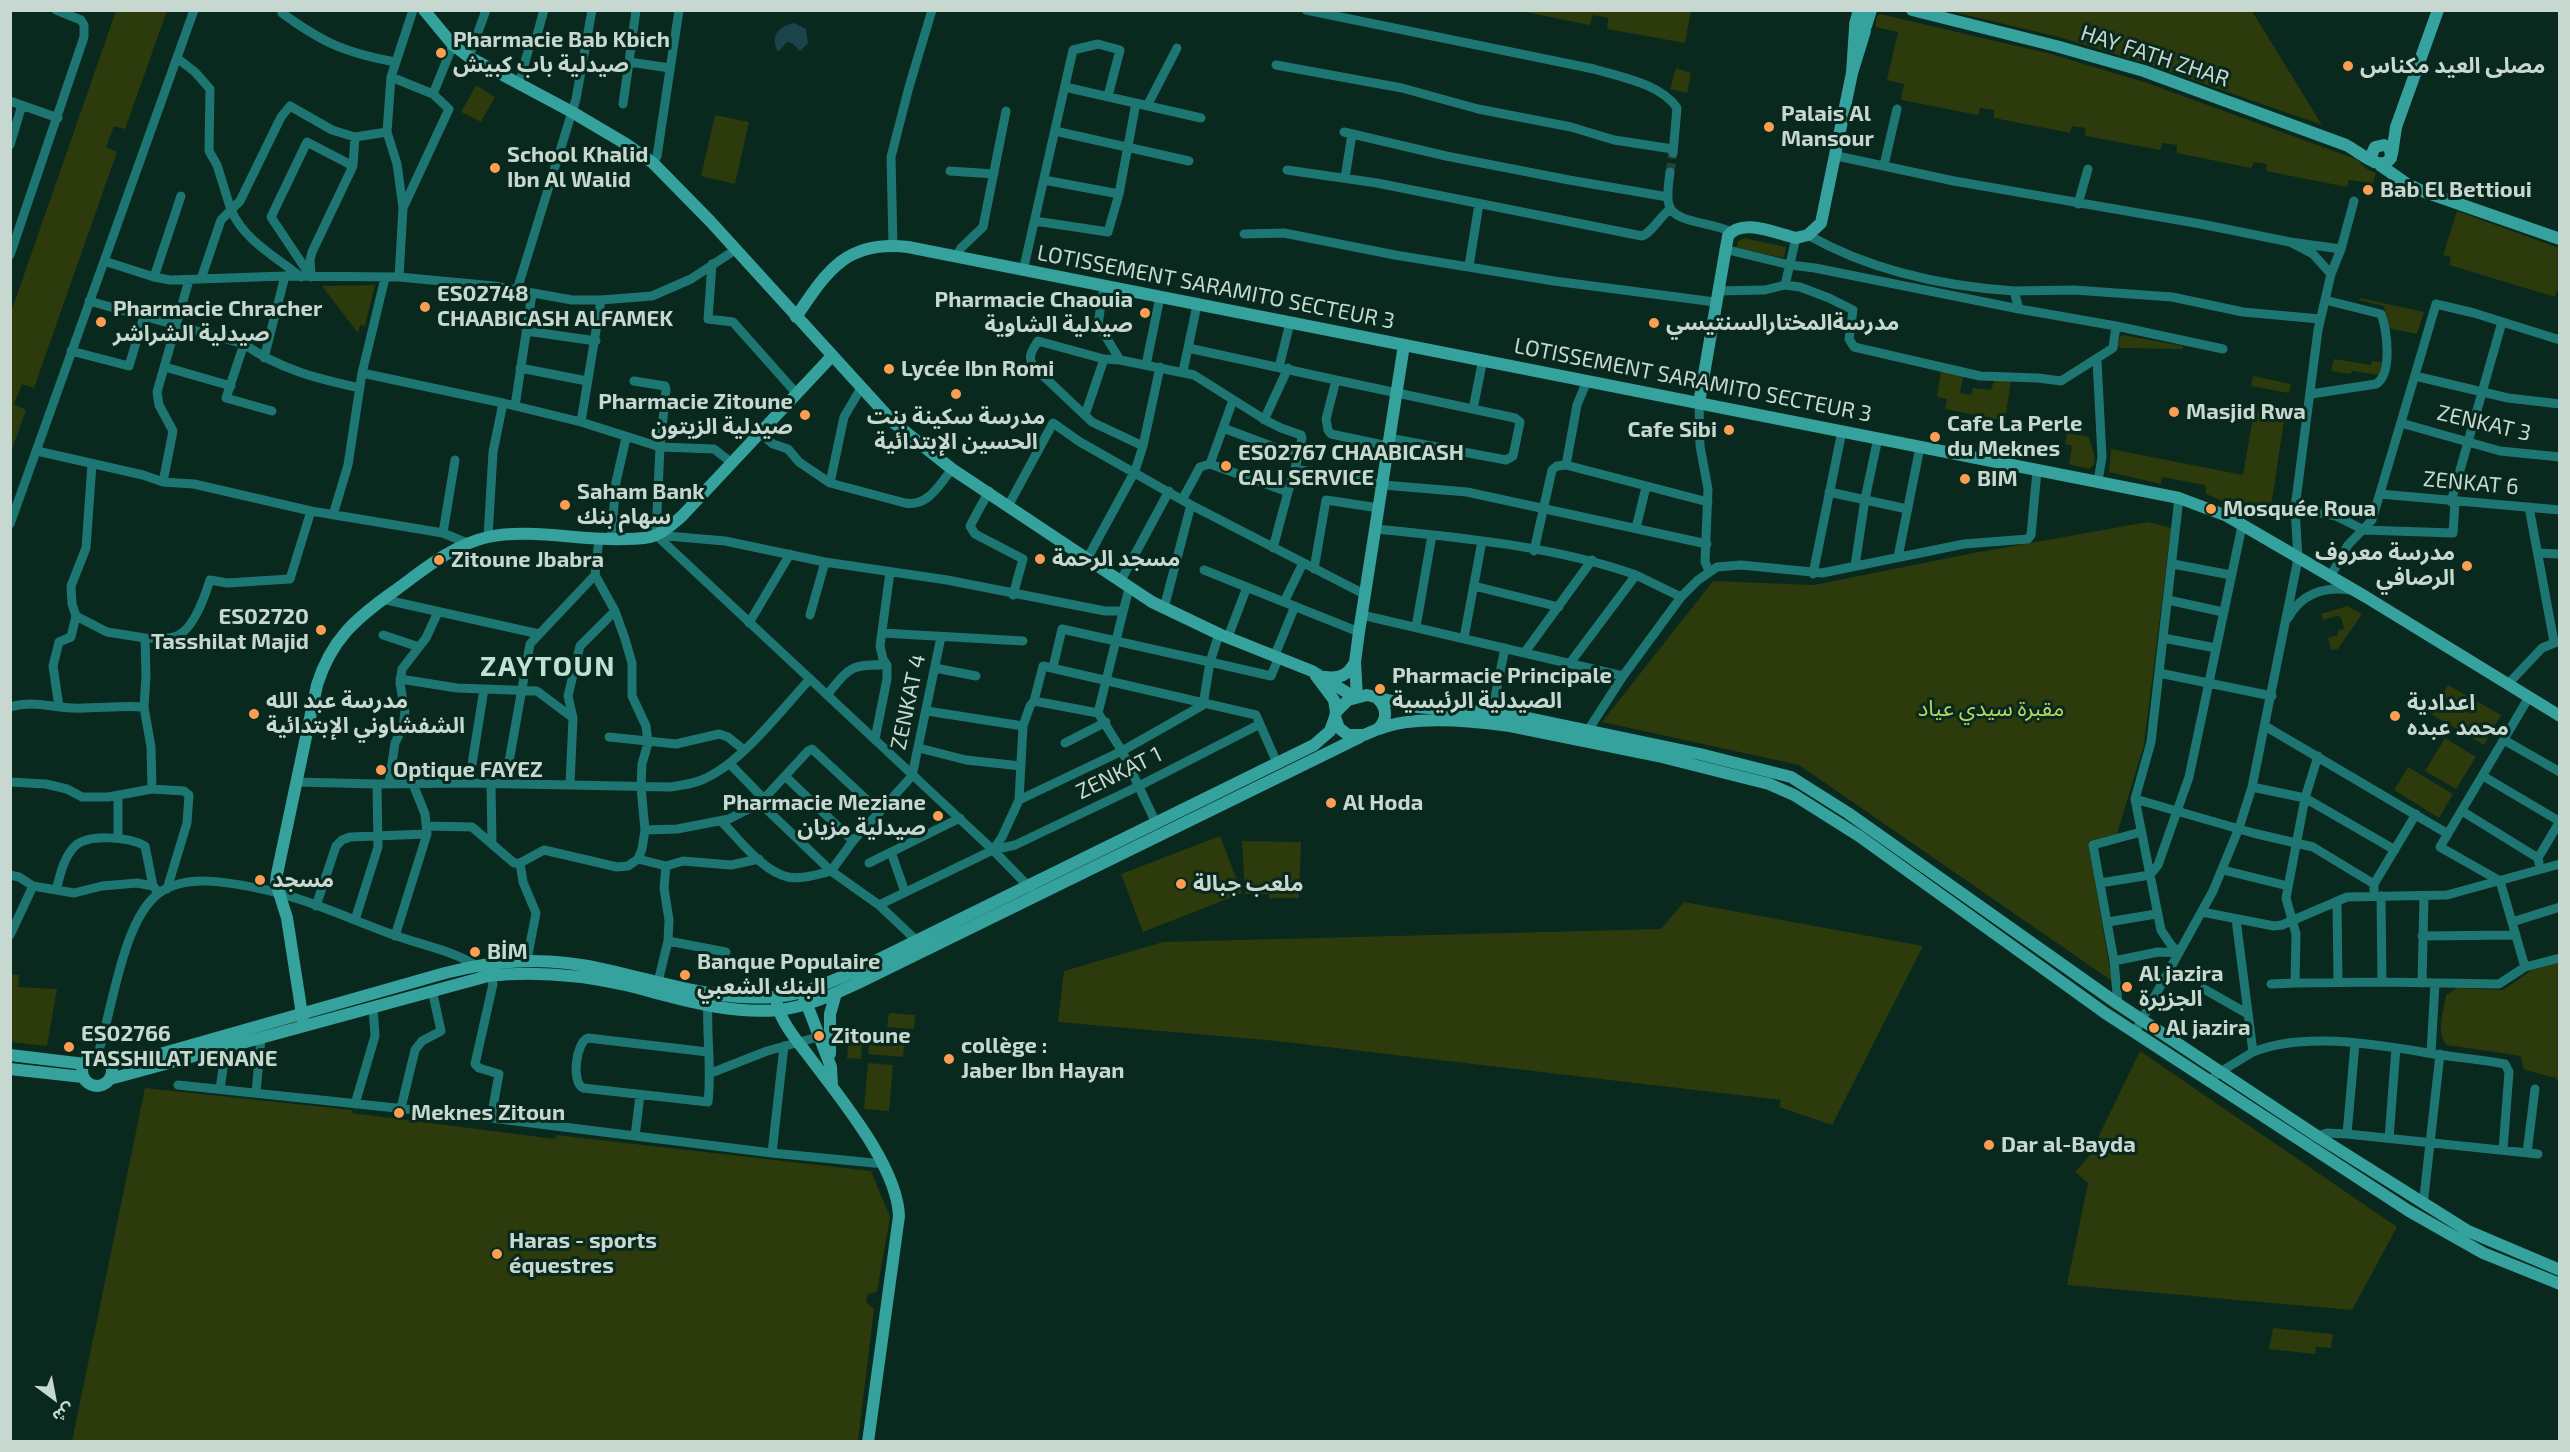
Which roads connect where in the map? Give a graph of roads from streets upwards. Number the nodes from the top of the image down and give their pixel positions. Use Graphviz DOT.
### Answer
graph roads {
  1 [pos="56,10"];
  2 [pos="194,10"];
  3 [pos="284,10"];
  4 [pos="413,10"];
  5 [pos="423,10"];
  6 [pos="486,10"];
  7 [pos="544,10"];
  8 [pos="592,10"];
  9 [pos="636,10"];
  10 [pos="679,10"];
  11 [pos="932,10"];
  12 [pos="1306,10"];
  13 [pos="1859,10"];
  14 [pos="1871,10"];
  15 [pos="1912,10"];
  16 [pos="2439,10"];
  17 [pos="1860,27"];
  18 [pos="453,45"];
  19 [pos="1177,48"];
  20 [pos="469,57"];
  21 [pos="177,58"];
  22 [pos="395,62"];
  23 [pos="629,62"];
  24 [pos="1276,65"];
  25 [pos="670,68"];
  26 [pos="391,77"];
  27 [pos="519,84"];
  28 [pos="1065,87"];
  29 [pos="433,94"];
  30 [pos="1108,96"];
  31 [pos="10,101"];
  32 [pos="1137,103"];
  33 [pos="623,104"];
  34 [pos="22,105"];
  35 [pos="1148,106"];
  36 [pos="1897,109"];
  37 [pos="1006,111"];
  38 [pos="572,112"];
  39 [pos="58,118"];
  40 [pos="1201,118"];
  41 [pos="2396,127"];
  42 [pos="1055,131"];
  43 [pos="387,132"];
  44 [pos="356,137"];
  45 [pos="10,145"];
  46 [pos="2346,145"];
  47 [pos="2377,146"];
  48 [pos="1128,147"];
  49 [pos="1837,156"];
  50 [pos="2391,156"];
  51 [pos="1189,161"];
  52 [pos="653,163"];
  53 [pos="2377,164"];
  54 [pos="1884,165"];
  55 [pos="353,166"];
  56 [pos="2088,169"];
  57 [pos="1287,170"];
  58 [pos="950,171"];
  59 [pos="1670,172"];
  60 [pos="994,174"];
  61 [pos="1345,178"];
  62 [pos="2400,179"];
  63 [pos="1044,180"];
  64 [pos="1119,194"];
  65 [pos="181,196"];
  66 [pos="1668,197"];
  67 [pos="2354,201"];
  68 [pos="1479,204"];
  69 [pos="2078,204"];
  70 [pos="403,208"];
  71 [pos="1670,208"];
  72 [pos="231,210"];
  73 [pos="10,221"];
  74 [pos="1035,222"];
  75 [pos="21,224"];
  76 [pos="1731,232"];
  77 [pos="1244,234"];
  78 [pos="1802,236"];
  79 [pos="2559,239"];
  80 [pos="2290,242"];
  81 [pos="893,245"];
  82 [pos="1724,249"];
  83 [pos="2341,249"];
  84 [pos="735,250"];
  85 [pos="10,255"];
  86 [pos="956,257"];
  87 [pos="104,261"];
  88 [pos="712,264"];
  89 [pos="1790,265"];
  90 [pos="1469,266"];
  91 [pos="1023,271"];
  92 [pos="2331,274"];
  93 [pos="285,276"];
  94 [pos="154,277"];
  95 [pos="306,277"];
  96 [pos="385,278"];
  97 [pos="399,278"];
  98 [pos="189,279"];
  99 [pos="201,279"];
  100 [pos="1785,285"];
  101 [pos="1104,286"];
  102 [pos="517,290"];
  103 [pos="2014,291"];
  104 [pos="532,294"];
  105 [pos="1716,296"];
  106 [pos="1160,297"];
  107 [pos="601,300"];
  108 [pos="2325,300"];
  109 [pos="89,301"];
  110 [pos="1197,305"];
  111 [pos="2019,309"];
  112 [pos="144,316"];
  113 [pos="796,317"];
  114 [pos="2320,319"];
  115 [pos="2502,322"];
  116 [pos="1290,323"];
  117 [pos="176,325"];
  118 [pos="2116,326"];
  119 [pos="526,331"];
  120 [pos="2559,340"];
  121 [pos="596,341"];
  122 [pos="244,344"];
  123 [pos="1404,345"];
  124 [pos="1188,348"];
  125 [pos="2223,349"];
  126 [pos="71,351"];
  127 [pos="832,356"];
  128 [pos="264,358"];
  129 [pos="1104,358"];
  130 [pos="1483,359"];
  131 [pos="1120,360"];
  132 [pos="2097,360"];
  133 [pos="1146,365"];
  134 [pos="165,367"];
  135 [pos="1160,367"];
  136 [pos="520,368"];
  137 [pos="1283,368"];
  138 [pos="1183,371"];
  139 [pos="362,373"];
  140 [pos="2415,376"];
  141 [pos="1336,380"];
  142 [pos="587,381"];
  143 [pos="634,381"];
  144 [pos="1587,381"];
  145 [pos="231,386"];
  146 [pos="360,388"];
  147 [pos="861,388"];
  148 [pos="2481,393"];
  149 [pos="797,394"];
  150 [pos="1396,394"];
  151 [pos="2311,394"];
  152 [pos="1233,400"];
  153 [pos="503,403"];
  154 [pos="1699,403"];
  155 [pos="2559,404"];
  156 [pos="515,406"];
  157 [pos="1473,409"];
  158 [pos="272,411"];
  159 [pos="1085,415"];
  160 [pos="1264,420"];
  161 [pos="581,422"];
  162 [pos="2401,423"];
  163 [pos="1223,428"];
  164 [pos="1842,431"];
  165 [pos="760,433"];
  166 [pos="626,438"];
  167 [pos="1878,438"];
  168 [pos="1389,442"];
  169 [pos="2469,443"];
  170 [pos="1143,446"];
  171 [pos="660,447"];
  172 [pos="1920,447"];
  173 [pos="37,451"];
  174 [pos="1298,456"];
  175 [pos="2559,457"];
  176 [pos="455,459"];
  177 [pos="732,463"];
  178 [pos="92,464"];
  179 [pos="1210,464"];
  180 [pos="1566,465"];
  181 [pos="952,469"];
  182 [pos="1294,469"];
  183 [pos="1135,471"];
  184 [pos="2037,471"];
  185 [pos="2098,481"];
  186 [pos="163,482"];
  187 [pos="830,483"];
  188 [pos="1383,485"];
  189 [pos="1646,487"];
  190 [pos="989,491"];
  191 [pos="1169,491"];
  192 [pos="1288,492"];
  193 [pos="1829,492"];
  194 [pos="2380,495"];
  195 [pos="2179,498"];
  196 [pos="1865,499"];
  197 [pos="1182,500"];
  198 [pos="1708,502"];
  199 [pos="2453,502"];
  200 [pos="1191,505"];
  201 [pos="1008,506"];
  202 [pos="2529,507"];
  203 [pos="1379,508"];
  204 [pos="1543,508"];
  205 [pos="1907,508"];
  206 [pos="2295,508"];
  207 [pos="2559,510"];
  208 [pos="311,511"];
  209 [pos="333,515"];
  210 [pos="10,524"];
  211 [pos="2242,526"];
  212 [pos="1636,528"];
  213 [pos="1376,529"];
  214 [pos="2364,530"];
  215 [pos="443,533"];
  216 [pos="656,535"];
  217 [pos="1432,535"];
  218 [pos="488,537"];
  219 [pos="605,540"];
  220 [pos="1482,541"];
  221 [pos="468,543"];
  222 [pos="1707,544"];
  223 [pos="1274,548"];
  224 [pos="1534,551"];
  225 [pos="2539,552"];
  226 [pos="790,554"];
  227 [pos="2559,554"];
  228 [pos="1898,557"];
  229 [pos="2298,559"];
  230 [pos="1087,560"];
  231 [pos="1592,560"];
  232 [pos="825,562"];
  233 [pos="1303,563"];
  234 [pos="2172,564"];
  235 [pos="1855,566"];
  236 [pos="1314,569"];
  237 [pos="1204,570"];
  238 [pos="1708,571"];
  239 [pos="890,572"];
  240 [pos="1813,574"];
  241 [pos="595,575"];
  242 [pos="1636,575"];
  243 [pos="2231,575"];
  244 [pos="2330,577"];
  245 [pos="1124,585"];
  246 [pos="1474,586"];
  247 [pos="1247,587"];
  248 [pos="1013,595"];
  249 [pos="1366,595"];
  250 [pos="1681,597"];
  251 [pos="2366,597"];
  252 [pos="382,599"];
  253 [pos="2168,600"];
  254 [pos="1284,602"];
  255 [pos="1295,606"];
  256 [pos="1559,607"];
  257 [pos="1164,608"];
  258 [pos="615,611"];
  259 [pos="1121,611"];
  260 [pos="438,612"];
  261 [pos="2223,612"];
  262 [pos="810,615"];
  263 [pos="1362,615"];
  264 [pos="76,616"];
  265 [pos="749,623"];
  266 [pos="1416,627"];
  267 [pos="2284,627"];
  268 [pos="1359,632"];
  269 [pos="882,633"];
  270 [pos="539,634"];
  271 [pos="383,635"];
  272 [pos="1223,636"];
  273 [pos="941,637"];
  274 [pos="145,638"];
  275 [pos="1464,638"];
  276 [pos="2163,638"];
  277 [pos="1115,639"];
  278 [pos="1023,641"];
  279 [pos="2557,642"];
  280 [pos="419,647"];
  281 [pos="1505,648"];
  282 [pos="2216,648"];
  283 [pos="1525,652"];
  284 [pos="1277,656"];
  285 [pos="1210,662"];
  286 [pos="1355,662"];
  287 [pos="1570,663"];
  288 [pos="887,664"];
  289 [pos="1053,667"];
  290 [pos="934,668"];
  291 [pos="1312,670"];
  292 [pos="2159,674"];
  293 [pos="976,676"];
  294 [pos="1623,676"];
  295 [pos="1325,677"];
  296 [pos="400,679"];
  297 [pos="810,679"];
  298 [pos="1106,680"];
  299 [pos="2209,683"];
  300 [pos="2508,684"];
  301 [pos="484,689"];
  302 [pos="522,689"];
  303 [pos="827,695"];
  304 [pos="2272,696"];
  305 [pos="1355,697"];
  306 [pos="2529,697"];
  307 [pos="1375,698"];
  308 [pos="1034,701"];
  309 [pos="1203,705"];
  310 [pos="59,706"];
  311 [pos="10,707"];
  312 [pos="144,707"];
  313 [pos="927,711"];
  314 [pos="1492,712"];
  315 [pos="1098,713"];
  316 [pos="1336,714"];
  317 [pos="2559,716"];
  318 [pos="573,718"];
  319 [pos="1106,722"];
  320 [pos="1260,724"];
  321 [pos="1023,726"];
  322 [pos="2265,726"];
  323 [pos="1378,729"];
  324 [pos="1586,734"];
  325 [pos="1364,735"];
  326 [pos="609,737"];
  327 [pos="875,739"];
  328 [pos="2504,740"];
  329 [pos="648,743"];
  330 [pos="1065,743"];
  331 [pos="919,748"];
  332 [pos="744,750"];
  333 [pos="1122,751"];
  334 [pos="2318,756"];
  335 [pos="1277,763"];
  336 [pos="730,764"];
  337 [pos="1021,766"];
  338 [pos="2559,772"];
  339 [pos="912,776"];
  340 [pos="2483,776"];
  341 [pos="785,777"];
  342 [pos="10,782"];
  343 [pos="296,782"];
  344 [pos="412,783"];
  345 [pos="469,783"];
  346 [pos="377,784"];
  347 [pos="388,784"];
  348 [pos="491,784"];
  349 [pos="505,784"];
  350 [pos="570,784"];
  351 [pos="1139,786"];
  352 [pos="640,787"];
  353 [pos="2252,787"];
  354 [pos="152,789"];
  355 [pos="118,796"];
  356 [pos="2305,798"];
  357 [pos="2135,799"];
  358 [pos="1019,800"];
  359 [pos="761,801"];
  360 [pos="2178,811"];
  361 [pos="2462,811"];
  362 [pos="880,812"];
  363 [pos="2416,814"];
  364 [pos="960,818"];
  365 [pos="2559,821"];
  366 [pos="722,822"];
  367 [pos="1156,823"];
  368 [pos="2239,828"];
  369 [pos="427,830"];
  370 [pos="645,830"];
  371 [pos="1863,831"];
  372 [pos="2141,832"];
  373 [pos="2448,834"];
  374 [pos="118,837"];
  375 [pos="380,837"];
  376 [pos="853,841"];
  377 [pos="2298,843"];
  378 [pos="492,844"];
  379 [pos="993,850"];
  380 [pos="2145,850"];
  381 [pos="2395,850"];
  382 [pos="891,852"];
  383 [pos="2163,852"];
  384 [pos="2538,858"];
  385 [pos="638,859"];
  386 [pos="759,859"];
  387 [pos="520,863"];
  388 [pos="869,863"];
  389 [pos="2559,864"];
  390 [pos="666,866"];
  391 [pos="2541,869"];
  392 [pos="2223,870"];
  393 [pos="831,871"];
  394 [pos="10,875"];
  395 [pos="2150,875"];
  396 [pos="2500,881"];
  397 [pos="2100,883"];
  398 [pos="2374,884"];
  399 [pos="33,886"];
  400 [pos="2289,886"];
  401 [pos="159,889"];
  402 [pos="56,890"];
  403 [pos="1033,891"];
  404 [pos="279,892"];
  405 [pos="905,892"];
  406 [pos="2378,896"];
  407 [pos="2424,896"];
  408 [pos="2337,901"];
  409 [pos="879,905"];
  410 [pos="316,906"];
  411 [pos="2559,907"];
  412 [pos="2202,912"];
  413 [pos="2156,914"];
  414 [pos="2236,918"];
  415 [pos="355,920"];
  416 [pos="2293,921"];
  417 [pos="2108,922"];
  418 [pos="2512,922"];
  419 [pos="10,935"];
  420 [pos="2516,935"];
  421 [pos="395,936"];
  422 [pos="2422,936"];
  423 [pos="668,941"];
  424 [pos="917,941"];
  425 [pos="726,952"];
  426 [pos="2179,953"];
  427 [pos="2559,958"];
  428 [pos="527,960"];
  429 [pos="2114,961"];
  430 [pos="475,965"];
  431 [pos="2525,967"];
  432 [pos="488,975"];
  433 [pos="658,982"];
  434 [pos="2338,982"];
  435 [pos="2382,982"];
  436 [pos="2295,983"];
  437 [pos="2422,983"];
  438 [pos="2271,984"];
  439 [pos="2435,984"];
  440 [pos="2204,989"];
  441 [pos="432,990"];
  442 [pos="802,992"];
  443 [pos="836,993"];
  444 [pos="708,1000"];
  445 [pos="777,1004"];
  446 [pos="807,1004"];
  447 [pos="2118,1004"];
  448 [pos="373,1007"];
  449 [pos="2248,1014"];
  450 [pos="303,1020"];
  451 [pos="2142,1020"];
  452 [pos="2135,1032"];
  453 [pos="824,1035"];
  454 [pos="261,1038"];
  455 [pos="798,1042"];
  456 [pos="2355,1044"];
  457 [pos="784,1046"];
  458 [pos="226,1048"];
  459 [pos="2396,1048"];
  460 [pos="708,1052"];
  461 [pos="2253,1052"];
  462 [pos="2435,1054"];
  463 [pos="10,1055"];
  464 [pos="103,1059"];
  465 [pos="85,1064"];
  466 [pos="10,1069"];
  467 [pos="2220,1072"];
  468 [pos="711,1073"];
  469 [pos="83,1077"];
  470 [pos="110,1079"];
  471 [pos="2209,1081"];
  472 [pos="178,1085"];
  473 [pos="832,1087"];
  474 [pos="220,1089"];
  475 [pos="2535,1089"];
  476 [pos="256,1093"];
  477 [pos="640,1095"];
  478 [pos="355,1104"];
  479 [pos="401,1108"];
  480 [pos="491,1118"];
  481 [pos="2347,1134"];
  482 [pos="635,1136"];
  483 [pos="2317,1137"];
  484 [pos="2389,1138"];
  485 [pos="2430,1142"];
  486 [pos="2503,1150"];
  487 [pos="772,1153"];
  488 [pos="2527,1153"];
  489 [pos="2538,1154"];
  490 [pos="884,1164"];
  491 [pos="2421,1203"];
  492 [pos="2559,1270"];
  493 [pos="2559,1284"];
  494 [pos="868,1442"];
  1 -- 39 [label="street"];
  2 -- 21 [label="street"];
  3 -- 22 [label="street"];
  4 -- 22 [label="street"];
  5 -- 18 [label="street"];
  6 -- 20 [label="street"];
  7 -- 27 [label="street"];
  8 -- 38 [label="street"];
  9 -- 23 [label="street"];
  10 -- 25 [label="street"];
  11 -- 81 [label="street"];
  12 -- 24 [label="street"];
  13 -- 17 [label="street"];
  14 -- 17 [label="street"];
  15 -- 46 [label="street, HAY FATH ZHAR"];
  16 -- 41 [label="street"];
  17 -- 49 [label="street"];
  18 -- 20 [label="street"];
  18 -- 29 [label="street"];
  19 -- 35 [label="street"];
  20 -- 27 [label="street"];
  21 -- 72 [label="street"];
  21 -- 87 [label="street"];
  22 -- 26 [label="street"];
  23 -- 25 [label="street"];
  23 -- 33 [label="street"];
  25 -- 52 [label="street"];
  26 -- 29 [label="street"];
  26 -- 43 [label="street"];
  27 -- 38 [label="street"];
  28 -- 30 [label="street"];
  28 -- 30 [label="street"];
  28 -- 42 [label="street"];
  29 -- 70 [label="street"];
  30 -- 32 [label="street"];
  31 -- 34 [label="street"];
  32 -- 35 [label="street"];
  32 -- 48 [label="street"];
  34 -- 39 [label="street"];
  34 -- 45 [label="street"];
  35 -- 40 [label="street"];
  36 -- 54 [label="street"];
  37 -- 60 [label="street"];
  38 -- 52 [label="street"];
  38 -- 102 [label="street"];
  39 -- 75 [label="street"];
  41 -- 47 [label="street"];
  41 -- 50 [label="street"];
  42 -- 48 [label="street"];
  42 -- 63 [label="street"];
  43 -- 44 [label="street"];
  43 -- 70 [label="street"];
  44 -- 55 [label="street"];
  44 -- 72 [label="street"];
  46 -- 47 [label="street"];
  46 -- 53 [label="street"];
  47 -- 50 [label="street"];
  47 -- 53 [label="street"];
  48 -- 51 [label="street"];
  48 -- 64 [label="street"];
  49 -- 54 [label="street"];
  49 -- 78 [label="street"];
  50 -- 53 [label="street"];
  50 -- 62 [label="street"];
  52 -- 84 [label="street"];
  53 -- 62 [label="street"];
  54 -- 69 [label="street"];
  55 -- 95 [label="street"];
  55 -- 95 [label="street"];
  56 -- 69 [label="street"];
  57 -- 61 [label="street"];
  58 -- 60 [label="street"];
  59 -- 66 [label="street"];
  60 -- 86 [label="street"];
  61 -- 66 [label="street"];
  61 -- 68 [label="street"];
  62 -- 79 [label="street"];
  63 -- 64 [label="street"];
  63 -- 74 [label="street"];
  64 -- 74 [label="street"];
  65 -- 94 [label="street"];
  66 -- 71 [label="street"];
  67 -- 83 [label="street"];
  68 -- 71 [label="street"];
  68 -- 90 [label="street"];
  69 -- 80 [label="street"];
  70 -- 97 [label="street"];
  71 -- 76 [label="street"];
  72 -- 95 [label="street"];
  72 -- 99 [label="street"];
  73 -- 75 [label="street"];
  74 -- 91 [label="street"];
  75 -- 85 [label="street"];
  76 -- 78 [label="street"];
  76 -- 82 [label="street"];
  77 -- 90 [label="street"];
  78 -- 89 [label="street"];
  78 -- 103 [label="street"];
  80 -- 83 [label="street"];
  80 -- 92 [label="street"];
  81 -- 86 [label="street, LOTISSEMENT SARAMITO SECTEUR 3"];
  81 -- 113 [label="street, LOTISSEMENT SARAMITO SECTEUR 3"];
  82 -- 89 [label="street"];
  82 -- 105 [label="street"];
  83 -- 92 [label="street"];
  84 -- 88 [label="street"];
  84 -- 113 [label="street"];
  86 -- 91 [label="street, LOTISSEMENT SARAMITO SECTEUR 3"];
  87 -- 94 [label="street"];
  87 -- 109 [label="street"];
  88 -- 107 [label="street"];
  88 -- 149 [label="street"];
  89 -- 100 [label="street"];
  89 -- 111 [label="street"];
  90 -- 105 [label="street"];
  91 -- 101 [label="street, LOTISSEMENT SARAMITO SECTEUR 3"];
  92 -- 108 [label="street"];
  93 -- 95 [label="street"];
  93 -- 99 [label="street"];
  93 -- 128 [label="street"];
  94 -- 98 [label="street"];
  95 -- 96 [label="street"];
  96 -- 97 [label="street"];
  96 -- 139 [label="street"];
  97 -- 102 [label="street"];
  98 -- 99 [label="street"];
  98 -- 117 [label="street"];
  100 -- 105 [label="street"];
  100 -- 132 [label="street"];
  101 -- 106 [label="street, LOTISSEMENT SARAMITO SECTEUR 3"];
  101 -- 131 [label="street"];
  102 -- 104 [label="street"];
  103 -- 111 [label="street"];
  103 -- 114 [label="street"];
  104 -- 107 [label="street"];
  104 -- 119 [label="street"];
  105 -- 154 [label="street"];
  106 -- 110 [label="street, LOTISSEMENT SARAMITO SECTEUR 3"];
  106 -- 133 [label="street"];
  107 -- 121 [label="street"];
  108 -- 114 [label="street"];
  108 -- 151 [label="street"];
  109 -- 112 [label="street"];
  109 -- 126 [label="street"];
  110 -- 116 [label="street, LOTISSEMENT SARAMITO SECTEUR 3"];
  110 -- 124 [label="street"];
  111 -- 118 [label="street"];
  112 -- 117 [label="street"];
  112 -- 126 [label="street"];
  113 -- 127 [label="street"];
  114 -- 151 [label="street"];
  115 -- 120 [label="street"];
  115 -- 140 [label="street"];
  115 -- 148 [label="street"];
  116 -- 123 [label="street, LOTISSEMENT SARAMITO SECTEUR 3"];
  116 -- 137 [label="street"];
  117 -- 122 [label="street"];
  117 -- 134 [label="street"];
  118 -- 125 [label="street"];
  118 -- 132 [label="street"];
  119 -- 121 [label="street"];
  119 -- 136 [label="street"];
  121 -- 142 [label="street"];
  122 -- 128 [label="street"];
  122 -- 145 [label="street"];
  123 -- 130 [label="street, LOTISSEMENT SARAMITO SECTEUR 3"];
  123 -- 150 [label="street"];
  124 -- 137 [label="street"];
  124 -- 138 [label="street"];
  126 -- 173 [label="street"];
  127 -- 147 [label="street"];
  127 -- 149 [label="street"];
  128 -- 146 [label="street"];
  129 -- 131 [label="street"];
  129 -- 159 [label="street"];
  129 -- 159 [label="street"];
  130 -- 144 [label="street, LOTISSEMENT SARAMITO SECTEUR 3"];
  130 -- 157 [label="street"];
  131 -- 133 [label="street"];
  132 -- 185 [label="street"];
  133 -- 135 [label="street"];
  134 -- 145 [label="street"];
  134 -- 186 [label="street"];
  135 -- 138 [label="street"];
  135 -- 170 [label="street"];
  136 -- 142 [label="street"];
  136 -- 156 [label="street"];
  137 -- 141 [label="street"];
  137 -- 160 [label="street"];
  138 -- 152 [label="street"];
  139 -- 146 [label="street"];
  139 -- 153 [label="street"];
  140 -- 148 [label="street"];
  140 -- 162 [label="street"];
  141 -- 150 [label="street"];
  141 -- 168 [label="street"];
  142 -- 161 [label="street"];
  143 -- 171 [label="street"];
  144 -- 154 [label="street, LOTISSEMENT SARAMITO SECTEUR 3"];
  144 -- 180 [label="street"];
  145 -- 158 [label="street"];
  146 -- 209 [label="street"];
  147 -- 181 [label="street"];
  147 -- 187 [label="street"];
  148 -- 155 [label="street"];
  148 -- 169 [label="street"];
  149 -- 165 [label="street"];
  150 -- 157 [label="street"];
  150 -- 168 [label="street"];
  151 -- 206 [label="street"];
  152 -- 160 [label="street"];
  152 -- 163 [label="street"];
  153 -- 156 [label="street"];
  153 -- 218 [label="street"];
  154 -- 164 [label="street, LOTISSEMENT SARAMITO SECTEUR 3"];
  154 -- 198 [label="street"];
  156 -- 161 [label="street"];
  157 -- 168 [label="street"];
  159 -- 170 [label="street"];
  160 -- 174 [label="street"];
  161 -- 166 [label="street"];
  162 -- 169 [label="street, ZENKAT 3"];
  162 -- 194 [label="street"];
  163 -- 174 [label="street"];
  163 -- 179 [label="street"];
  164 -- 167 [label="street, LOTISSEMENT SARAMITO SECTEUR 3"];
  164 -- 193 [label="street"];
  165 -- 177 [label="street"];
  165 -- 187 [label="street"];
  166 -- 171 [label="street"];
  166 -- 219 [label="street"];
  167 -- 172 [label="street, LOTISSEMENT SARAMITO SECTEUR 3"];
  167 -- 196 [label="street"];
  168 -- 188 [label="street"];
  169 -- 175 [label="street, ZENKAT 3"];
  169 -- 199 [label="street"];
  170 -- 183 [label="street"];
  171 -- 177 [label="street"];
  171 -- 216 [label="street"];
  172 -- 184 [label="street, LOTISSEMENT SARAMITO SECTEUR 3"];
  172 -- 205 [label="street"];
  173 -- 178 [label="street"];
  173 -- 210 [label="street"];
  174 -- 182 [label="street"];
  176 -- 215 [label="street"];
  177 -- 216 [label="street"];
  178 -- 186 [label="street"];
  178 -- 264 [label="street"];
  179 -- 192 [label="street"];
  179 -- 197 [label="street"];
  180 -- 189 [label="street"];
  180 -- 204 [label="street"];
  181 -- 187 [label="street"];
  181 -- 190 [label="street"];
  182 -- 188 [label="street"];
  182 -- 192 [label="street"];
  183 -- 191 [label="street"];
  183 -- 201 [label="street"];
  183 -- 230 [label="street"];
  184 -- 185 [label="street, LOTISSEMENT SARAMITO SECTEUR 3"];
  184 -- 228 [label="street"];
  185 -- 195 [label="street, LOTISSEMENT SARAMITO SECTEUR 3"];
  186 -- 208 [label="street"];
  188 -- 203 [label="street"];
  188 -- 204 [label="street"];
  189 -- 198 [label="street"];
  189 -- 212 [label="street"];
  190 -- 201 [label="street"];
  190 -- 248 [label="street"];
  191 -- 197 [label="street"];
  191 -- 245 [label="street"];
  192 -- 223 [label="street"];
  193 -- 196 [label="street"];
  193 -- 240 [label="street"];
  194 -- 199 [label="street, ZENKAT 6"];
  194 -- 214 [label="street"];
  195 -- 211 [label="street, LOTISSEMENT SARAMITO SECTEUR 3"];
  195 -- 234 [label="street"];
  196 -- 205 [label="street"];
  196 -- 235 [label="street"];
  197 -- 200 [label="street"];
  198 -- 222 [label="street"];
  199 -- 202 [label="street, ZENKAT 6"];
  199 -- 214 [label="street"];
  200 -- 223 [label="street"];
  200 -- 257 [label="street"];
  201 -- 230 [label="street"];
  202 -- 207 [label="street, ZENKAT 6"];
  202 -- 225 [label="street"];
  203 -- 213 [label="street"];
  203 -- 236 [label="street"];
  204 -- 212 [label="street"];
  204 -- 224 [label="street"];
  205 -- 228 [label="street"];
  206 -- 214 [label="street"];
  206 -- 229 [label="street"];
  208 -- 209 [label="street"];
  208 -- 274 [label="street"];
  209 -- 215 [label="street"];
  211 -- 229 [label="street, LOTISSEMENT SARAMITO SECTEUR 3"];
  211 -- 243 [label="street"];
  212 -- 222 [label="street"];
  213 -- 217 [label="street"];
  213 -- 249 [label="street"];
  214 -- 244 [label="street"];
  215 -- 221 [label="street"];
  216 -- 219 [label="street"];
  216 -- 226 [label="street"];
  216 -- 265 [label="street"];
  217 -- 220 [label="street"];
  217 -- 266 [label="street"];
  218 -- 219 [label="street"];
  218 -- 221 [label="street"];
  219 -- 241 [label="street"];
  220 -- 224 [label="street"];
  220 -- 246 [label="street"];
  221 -- 252 [label="street"];
  222 -- 238 [label="street"];
  223 -- 233 [label="street"];
  224 -- 231 [label="street"];
  225 -- 227 [label="street"];
  225 -- 279 [label="street"];
  226 -- 232 [label="street"];
  226 -- 265 [label="street"];
  228 -- 235 [label="street"];
  229 -- 244 [label="street, LOTISSEMENT SARAMITO SECTEUR 3"];
  229 -- 267 [label="street"];
  230 -- 245 [label="street"];
  231 -- 242 [label="street"];
  231 -- 256 [label="street"];
  232 -- 239 [label="street"];
  232 -- 262 [label="street"];
  233 -- 236 [label="street"];
  233 -- 254 [label="street"];
  234 -- 243 [label="street"];
  234 -- 253 [label="street"];
  235 -- 240 [label="street"];
  236 -- 249 [label="street"];
  237 -- 247 [label="street"];
  238 -- 240 [label="street"];
  238 -- 250 [label="street"];
  239 -- 248 [label="street"];
  239 -- 269 [label="street"];
  241 -- 258 [label="street"];
  241 -- 270 [label="street"];
  242 -- 250 [label="street"];
  242 -- 287 [label="street"];
  243 -- 261 [label="street"];
  244 -- 251 [label="street, LOTISSEMENT SARAMITO SECTEUR 3"];
  245 -- 257 [label="street"];
  245 -- 259 [label="street"];
  246 -- 256 [label="street"];
  246 -- 275 [label="street"];
  247 -- 254 [label="street"];
  247 -- 272 [label="street"];
  248 -- 259 [label="street"];
  249 -- 263 [label="street"];
  250 -- 294 [label="street"];
  251 -- 267 [label="street"];
  251 -- 300 [label="street, LOTISSEMENT SARAMITO SECTEUR 3"];
  252 -- 260 [label="street"];
  252 -- 343 [label="street"];
  253 -- 261 [label="street"];
  253 -- 276 [label="street"];
  254 -- 255 [label="street"];
  255 -- 268 [label="street"];
  255 -- 284 [label="street"];
  256 -- 283 [label="street"];
  257 -- 272 [label="street"];
  258 -- 318 [label="street"];
  258 -- 329 [label="street"];
  259 -- 277 [label="street"];
  260 -- 270 [label="street"];
  260 -- 280 [label="street"];
  261 -- 282 [label="street"];
  263 -- 266 [label="street"];
  263 -- 268 [label="street"];
  264 -- 274 [label="street"];
  264 -- 310 [label="street"];
  265 -- 297 [label="street"];
  266 -- 275 [label="street"];
  267 -- 304 [label="street"];
  268 -- 286 [label="street"];
  269 -- 273 [label="street"];
  269 -- 288 [label="street"];
  270 -- 302 [label="street"];
  271 -- 280 [label="street"];
  272 -- 284 [label="street"];
  272 -- 285 [label="street"];
  273 -- 278 [label="street"];
  273 -- 290 [label="street, ZENKAT 4"];
  274 -- 312 [label="street"];
  275 -- 281 [label="street"];
  276 -- 282 [label="street"];
  276 -- 292 [label="street"];
  277 -- 285 [label="street"];
  277 -- 289 [label="street"];
  277 -- 298 [label="street"];
  279 -- 300 [label="street"];
  280 -- 296 [label="street"];
  281 -- 283 [label="street"];
  281 -- 314 [label="street"];
  282 -- 299 [label="street"];
  283 -- 287 [label="street"];
  284 -- 285 [label="street"];
  284 -- 291 [label="street"];
  285 -- 309 [label="street"];
  286 -- 295 [label="street"];
  286 -- 305 [label="street"];
  286 -- 307 [label="street"];
  287 -- 294 [label="street"];
  288 -- 303 [label="street"];
  288 -- 327 [label="street"];
  289 -- 298 [label="street"];
  289 -- 308 [label="street"];
  290 -- 293 [label="street"];
  290 -- 313 [label="street, ZENKAT 4"];
  291 -- 295 [label="street"];
  291 -- 316 [label="street"];
  292 -- 299 [label="street"];
  292 -- 357 [label="street"];
  294 -- 324 [label="street"];
  295 -- 305 [label="street"];
  296 -- 301 [label="street"];
  296 -- 347 [label="street"];
  297 -- 303 [label="street"];
  297 -- 332 [label="street"];
  298 -- 309 [label="street"];
  298 -- 315 [label="street"];
  299 -- 304 [label="street"];
  299 -- 360 [label="street"];
  300 -- 306 [label="street, LOTISSEMENT SARAMITO SECTEUR 3"];
  301 -- 302 [label="street"];
  301 -- 345 [label="street"];
  302 -- 318 [label="street"];
  302 -- 349 [label="street"];
  303 -- 327 [label="street"];
  304 -- 322 [label="street"];
  305 -- 307 [label="street"];
  305 -- 316 [label="street"];
  306 -- 317 [label="street, LOTISSEMENT SARAMITO SECTEUR 3"];
  306 -- 328 [label="street"];
  307 -- 314 [label="street"];
  307 -- 323 [label="street"];
  308 -- 315 [label="street"];
  308 -- 321 [label="street"];
  309 -- 320 [label="street"];
  309 -- 333 [label="street"];
  310 -- 311 [label="street"];
  310 -- 312 [label="street"];
  312 -- 354 [label="street"];
  313 -- 321 [label="street"];
  313 -- 331 [label="street, ZENKAT 4"];
  314 -- 324 [label="street"];
  315 -- 319 [label="street"];
  316 -- 325 [label="street"];
  316 -- 335 [label="street"];
  318 -- 350 [label="street"];
  319 -- 330 [label="street"];
  319 -- 333 [label="street"];
  320 -- 335 [label="street"];
  320 -- 351 [label="street, ZENKAT 1"];
  321 -- 337 [label="street"];
  322 -- 334 [label="street"];
  322 -- 353 [label="street"];
  323 -- 324 [label="street"];
  323 -- 325 [label="street"];
  324 -- 371 [label="street"];
  325 -- 403 [label="street"];
  326 -- 329 [label="street"];
  327 -- 339 [label="street"];
  328 -- 338 [label="street"];
  328 -- 340 [label="street"];
  329 -- 332 [label="street"];
  329 -- 352 [label="street"];
  331 -- 337 [label="street"];
  331 -- 339 [label="street, ZENKAT 4"];
  332 -- 336 [label="street"];
  333 -- 351 [label="street"];
  333 -- 358 [label="street"];
  334 -- 356 [label="street"];
  334 -- 363 [label="street"];
  335 -- 367 [label="street"];
  336 -- 352 [label="street"];
  336 -- 359 [label="street"];
  337 -- 358 [label="street"];
  339 -- 362 [label="street"];
  339 -- 364 [label="street"];
  340 -- 361 [label="street"];
  340 -- 365 [label="street"];
  341 -- 359 [label="street"];
  341 -- 362 [label="street"];
  341 -- 376 [label="street"];
  342 -- 355 [label="street"];
  343 -- 346 [label="street"];
  343 -- 404 [label="street"];
  344 -- 345 [label="street"];
  344 -- 347 [label="street"];
  344 -- 369 [label="street"];
  345 -- 348 [label="street"];
  346 -- 347 [label="street"];
  346 -- 375 [label="street"];
  348 -- 349 [label="street"];
  348 -- 378 [label="street"];
  349 -- 350 [label="street"];
  350 -- 352 [label="street"];
  351 -- 367 [label="street"];
  351 -- 379 [label="street, ZENKAT 1"];
  352 -- 370 [label="street"];
  353 -- 356 [label="street"];
  353 -- 368 [label="street"];
  354 -- 355 [label="street"];
  354 -- 401 [label="street"];
  355 -- 374 [label="street"];
  356 -- 377 [label="street"];
  356 -- 381 [label="street"];
  357 -- 360 [label="street"];
  357 -- 372 [label="street"];
  358 -- 379 [label="street"];
  359 -- 366 [label="street"];
  359 -- 393 [label="street"];
  360 -- 368 [label="street"];
  360 -- 383 [label="street"];
  361 -- 373 [label="street"];
  361 -- 384 [label="street"];
  362 -- 376 [label="street"];
  363 -- 373 [label="street"];
  363 -- 381 [label="street"];
  364 -- 379 [label="street"];
  364 -- 382 [label="street"];
  365 -- 384 [label="street"];
  366 -- 370 [label="street"];
  366 -- 386 [label="street"];
  367 -- 403 [label="street"];
  368 -- 377 [label="street"];
  368 -- 392 [label="street"];
  369 -- 375 [label="street"];
  369 -- 378 [label="street"];
  369 -- 421 [label="street"];
  370 -- 385 [label="street"];
  371 -- 447 [label="street"];
  371 -- 452 [label="street"];
  372 -- 380 [label="street"];
  372 -- 397 [label="street"];
  373 -- 396 [label="street"];
  374 -- 401 [label="street"];
  374 -- 402 [label="street"];
  375 -- 410 [label="street"];
  375 -- 415 [label="street"];
  376 -- 393 [label="street"];
  377 -- 398 [label="street"];
  377 -- 400 [label="street"];
  378 -- 387 [label="street"];
  379 -- 403 [label="street"];
  379 -- 405 [label="street, ZENKAT 1"];
  380 -- 383 [label="street"];
  380 -- 395 [label="street"];
  381 -- 398 [label="street"];
  382 -- 388 [label="street"];
  382 -- 405 [label="street"];
  383 -- 395 [label="street"];
  384 -- 391 [label="street"];
  385 -- 387 [label="street"];
  385 -- 390 [label="street"];
  386 -- 390 [label="street"];
  386 -- 393 [label="street"];
  387 -- 428 [label="street"];
  389 -- 391 [label="street"];
  390 -- 423 [label="street"];
  391 -- 396 [label="street"];
  392 -- 400 [label="street"];
  392 -- 412 [label="street"];
  393 -- 409 [label="street"];
  394 -- 399 [label="street"];
  395 -- 397 [label="street"];
  395 -- 413 [label="street"];
  396 -- 407 [label="street"];
  396 -- 418 [label="street"];
  397 -- 417 [label="street"];
  398 -- 406 [label="street"];
  399 -- 402 [label="street"];
  399 -- 419 [label="street"];
  400 -- 416 [label="street"];
  401 -- 402 [label="street"];
  401 -- 404 [label="street"];
  401 -- 464 [label="street"];
  403 -- 424 [label="street"];
  403 -- 443 [label="street"];
  404 -- 410 [label="street"];
  404 -- 450 [label="street"];
  405 -- 409 [label="street, ZENKAT 1"];
  406 -- 407 [label="street"];
  406 -- 408 [label="street"];
  406 -- 435 [label="street"];
  407 -- 422 [label="street"];
  408 -- 416 [label="street"];
  408 -- 434 [label="street"];
  409 -- 424 [label="street"];
  410 -- 415 [label="street"];
  411 -- 418 [label="street"];
  412 -- 414 [label="street"];
  412 -- 426 [label="street"];
  413 -- 417 [label="street"];
  413 -- 426 [label="street"];
  414 -- 416 [label="street"];
  414 -- 449 [label="street"];
  415 -- 421 [label="street"];
  416 -- 436 [label="street"];
  417 -- 429 [label="street"];
  418 -- 420 [label="street"];
  420 -- 422 [label="street"];
  420 -- 431 [label="street"];
  421 -- 430 [label="street"];
  422 -- 437 [label="street"];
  423 -- 425 [label="street"];
  423 -- 433 [label="street"];
  424 -- 442 [label="street"];
  426 -- 429 [label="street"];
  426 -- 451 [label="street"];
  427 -- 431 [label="street"];
  428 -- 430 [label="street"];
  428 -- 433 [label="street"];
  429 -- 447 [label="street"];
  430 -- 432 [label="street"];
  430 -- 450 [label="street"];
  431 -- 439 [label="street"];
  432 -- 441 [label="street"];
  432 -- 444 [label="street"];
  432 -- 480 [label="street"];
  433 -- 444 [label="street"];
  434 -- 435 [label="street"];
  434 -- 436 [label="street"];
  435 -- 437 [label="street"];
  436 -- 438 [label="street"];
  437 -- 439 [label="street"];
  439 -- 462 [label="street"];
  440 -- 449 [label="street"];
  441 -- 448 [label="street"];
  441 -- 479 [label="street"];
  442 -- 445 [label="street"];
  442 -- 446 [label="street"];
  443 -- 446 [label="street"];
  443 -- 453 [label="street"];
  444 -- 445 [label="street"];
  444 -- 460 [label="street"];
  445 -- 446 [label="street"];
  445 -- 455 [label="street"];
  446 -- 453 [label="street"];
  447 -- 451 [label="street"];
  448 -- 450 [label="street"];
  448 -- 478 [label="street"];
  449 -- 461 [label="street"];
  450 -- 454 [label="street"];
  450 -- 464 [label="street"];
  451 -- 452 [label="street"];
  451 -- 467 [label="street"];
  452 -- 471 [label="street"];
  453 -- 455 [label="street"];
  453 -- 473 [label="street"];
  454 -- 458 [label="street"];
  454 -- 476 [label="street"];
  455 -- 457 [label="street"];
  455 -- 473 [label="street"];
  456 -- 459 [label="street"];
  456 -- 461 [label="street"];
  456 -- 481 [label="street"];
  457 -- 468 [label="street"];
  457 -- 487 [label="street"];
  458 -- 470 [label="street"];
  458 -- 474 [label="street"];
  459 -- 462 [label="street"];
  459 -- 484 [label="street"];
  460 -- 468 [label="street"];
  460 -- 477 [label="street"];
  461 -- 467 [label="street"];
  462 -- 485 [label="street"];
  462 -- 486 [label="street"];
  463 -- 465 [label="street"];
  464 -- 465 [label="street"];
  464 -- 470 [label="street"];
  465 -- 469 [label="street"];
  466 -- 469 [label="street"];
  467 -- 471 [label="street"];
  467 -- 483 [label="street"];
  468 -- 477 [label="street"];
  469 -- 470 [label="street"];
  471 -- 493 [label="street"];
  472 -- 474 [label="street"];
  473 -- 490 [label="street"];
  474 -- 476 [label="street"];
  475 -- 488 [label="street"];
  476 -- 478 [label="street"];
  477 -- 482 [label="street"];
  478 -- 479 [label="street"];
  479 -- 480 [label="street"];
  480 -- 482 [label="street"];
  481 -- 483 [label="street"];
  481 -- 484 [label="street"];
  482 -- 487 [label="street"];
  483 -- 491 [label="street"];
  484 -- 485 [label="street"];
  485 -- 486 [label="street"];
  485 -- 491 [label="street"];
  486 -- 488 [label="street"];
  487 -- 490 [label="street"];
  488 -- 489 [label="street"];
  490 -- 494 [label="street"];
  491 -- 492 [label="street"];
}
